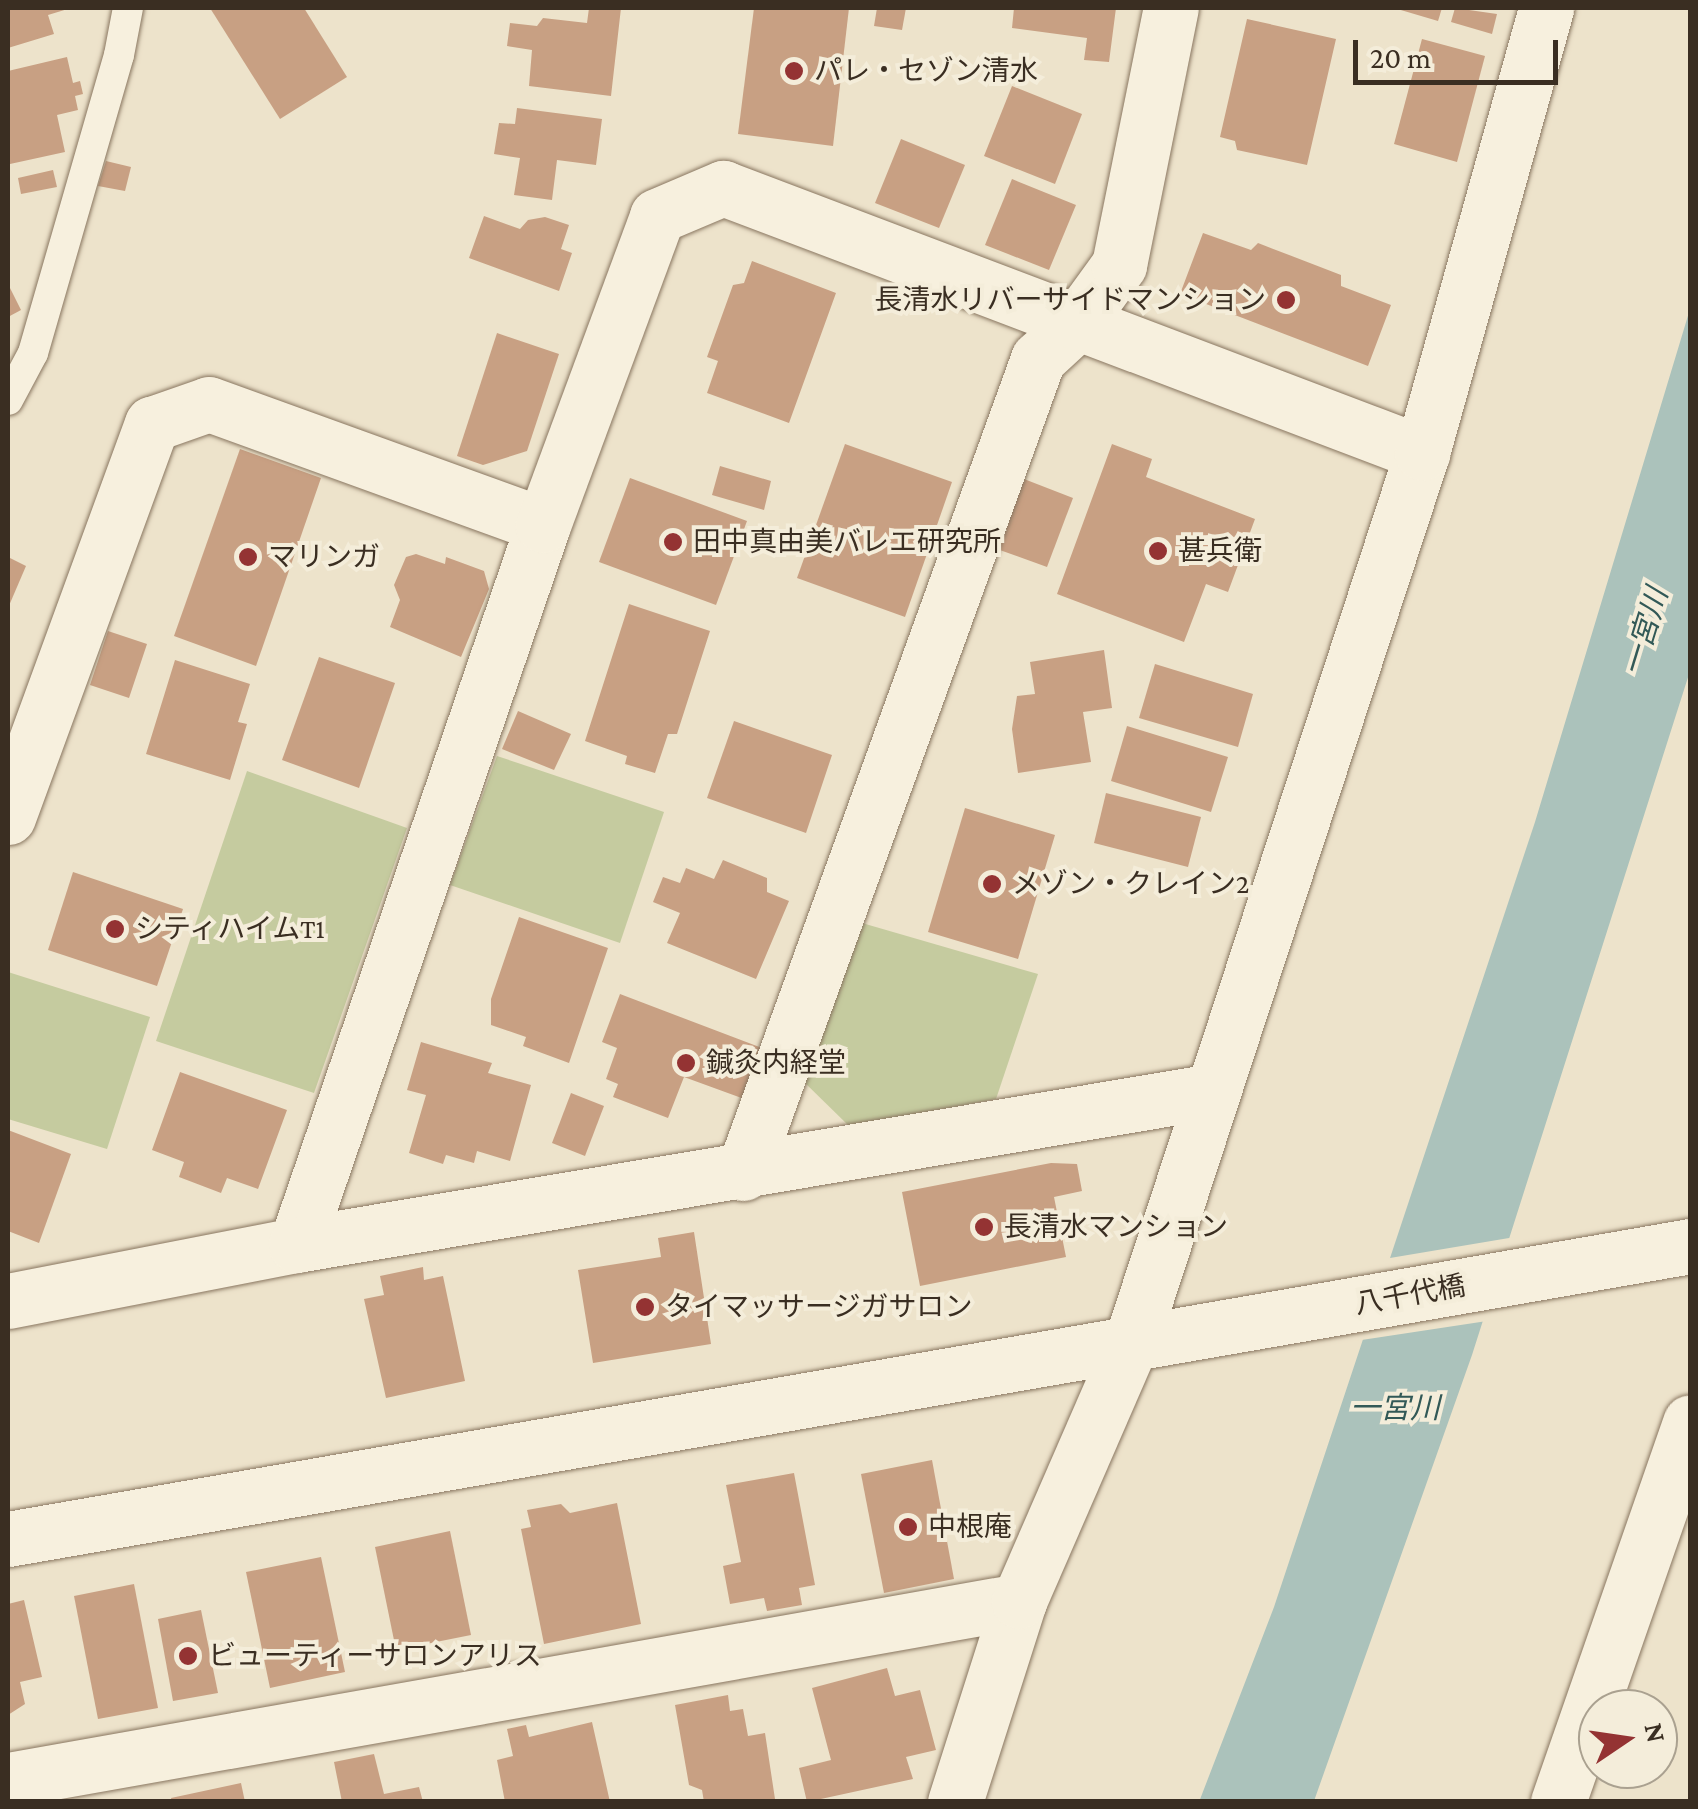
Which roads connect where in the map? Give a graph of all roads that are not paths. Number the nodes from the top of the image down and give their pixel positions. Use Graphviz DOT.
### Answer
graph roads {
  1 [pos="128,8"];
  2 [pos="1171,8"];
  3 [pos="1546,8"];
  4 [pos="1078,323"];
  5 [pos="8,400"];
  6 [pos="1422,453"];
  7 [pos="544,525"];
  8 [pos="8,816"];
  9 [pos="1212,1091"];
  10 [pos="744,1173"];
  11 [pos="296,1245"];
  12 [pos="1689,1246"];
  13 [pos="8,1301"];
  14 [pos="1131,1343"];
  15 [pos="1690,1422"];
  16 [pos="8,1539"];
  17 [pos="1020,1601"];
  18 [pos="8,1780"];
  19 [pos="956,1802"];
  20 [pos="1558,1802"];
  1 -- 5 [label="lane"];
  2 -- 4 [label="street"];
  3 -- 6 [label="street"];
  4 -- 6 [label="street"];
  4 -- 7 [label="street"];
  4 -- 10 [label="street"];
  6 -- 9 [label="street"];
  7 -- 8 [label="street"];
  7 -- 11 [label="street"];
  9 -- 10 [label="street"];
  9 -- 14 [label="street"];
  10 -- 11 [label="street"];
  11 -- 13 [label="street"];
  12 -- 14 [label="street, 八千代橋"];
  14 -- 16 [label="street, 八千代橋"];
  14 -- 17 [label="street"];
  15 -- 20 [label="street"];
  17 -- 18 [label="street"];
  17 -- 19 [label="street"];
}
